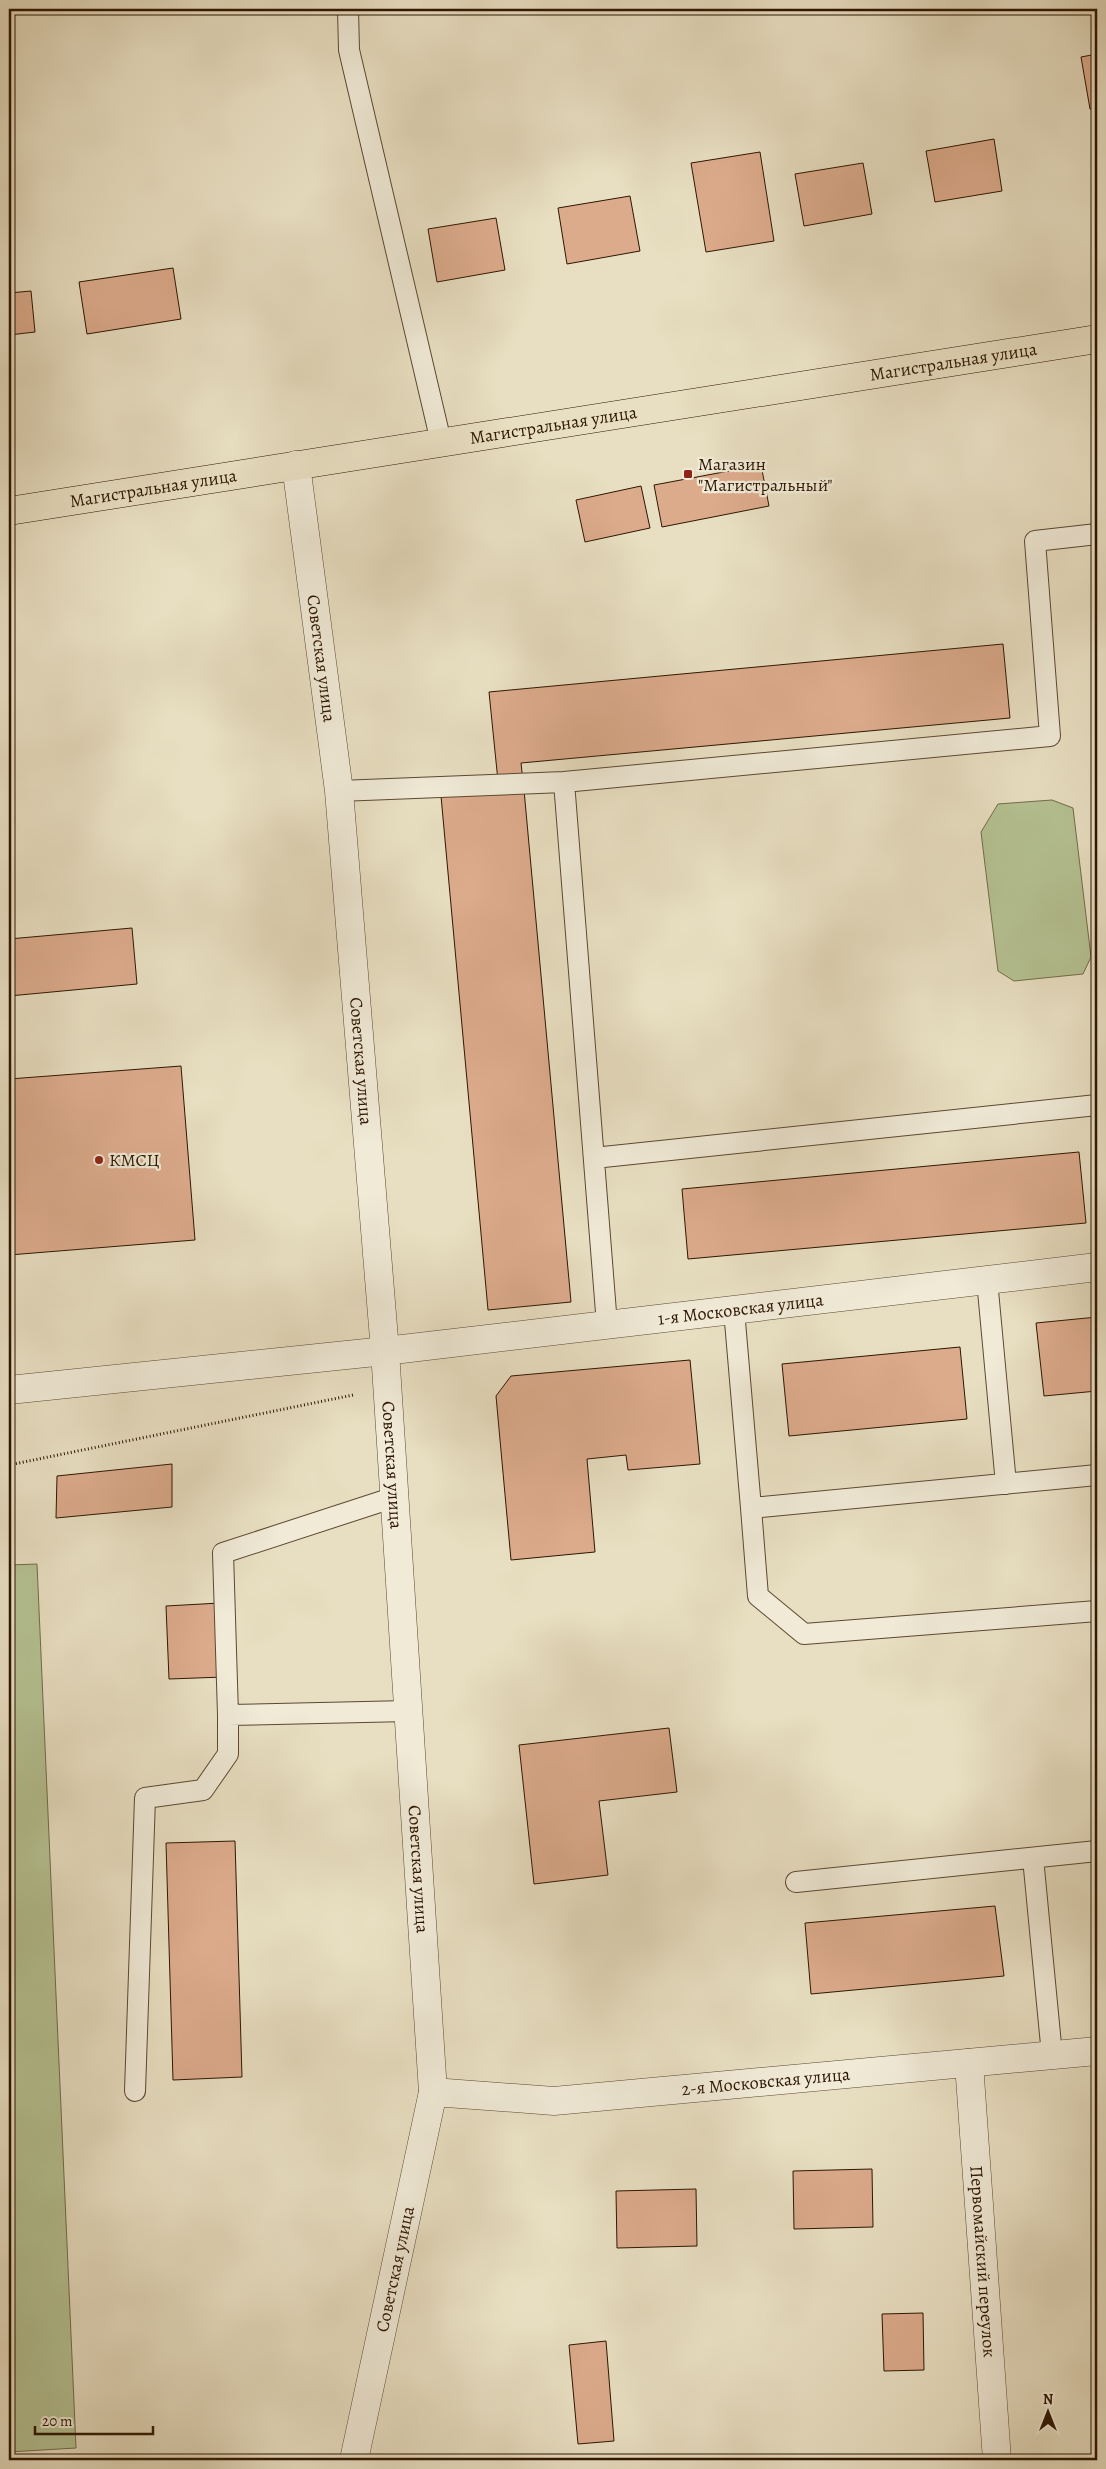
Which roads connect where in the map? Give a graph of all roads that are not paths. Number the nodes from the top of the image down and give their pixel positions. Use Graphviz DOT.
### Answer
graph roads {
  1 [pos="348,9"];
  2 [pos="1097,339"];
  3 [pos="441,442"];
  4 [pos="296,464"];
  5 [pos="9,511"];
  6 [pos="1097,534"];
  7 [pos="564,782"];
  8 [pos="339,791"];
  9 [pos="1097,1105"];
  10 [pos="594,1158"];
  11 [pos="1097,1267"];
  12 [pos="987,1280"];
  13 [pos="734,1310"];
  14 [pos="607,1324"];
  15 [pos="385,1351"];
  16 [pos="9,1390"];
  17 [pos="1097,1475"];
  18 [pos="1006,1484"];
  19 [pos="394,1497"];
  20 [pos="751,1508"];
  21 [pos="1097,1611"];
  22 [pos="408,1711"];
  23 [pos="228,1715"];
  24 [pos="1097,1852"];
  25 [pos="1034,1858"];
  26 [pos="796,1882"];
  27 [pos="1097,2050"];
  28 [pos="1052,2055"];
  29 [pos="969,2063"];
  30 [pos="135,2091"];
  31 [pos="433,2092"];
  32 [pos="354,2460"];
  33 [pos="997,2460"];
  1 -- 3 [label="lane"];
  2 -- 3 [label="main road, Магистральная улица"];
  3 -- 4 [label="main road, Магистральная улица"];
  4 -- 5 [label="main road, Магистральная улица"];
  4 -- 8 [label="street, Советская улица"];
  6 -- 7 [label="lane"];
  7 -- 8 [label="lane"];
  7 -- 10 [label="lane"];
  8 -- 15 [label="street, Советская улица"];
  9 -- 10 [label="lane"];
  10 -- 14 [label="lane"];
  11 -- 12 [label="street, 1-я Московская улица"];
  12 -- 13 [label="street, 1-я Московская улица"];
  12 -- 18 [label="lane"];
  13 -- 14 [label="street, 1-я Московская улица"];
  13 -- 20 [label="lane"];
  14 -- 15 [label="street, 1-я Московская улица"];
  15 -- 16 [label="street, 1-я Московская улица"];
  15 -- 19 [label="street, Советская улица"];
  17 -- 18 [label="lane"];
  18 -- 20 [label="lane"];
  19 -- 22 [label="street, Советская улица"];
  19 -- 23 [label="lane"];
  20 -- 21 [label="lane"];
  22 -- 23 [label="lane"];
  22 -- 31 [label="street, Советская улица"];
  23 -- 30 [label="lane"];
  24 -- 25 [label="lane"];
  25 -- 26 [label="lane"];
  25 -- 28 [label="lane"];
  27 -- 28 [label="street, 2-я Московская улица"];
  28 -- 29 [label="street, 2-я Московская улица"];
  29 -- 31 [label="street, 2-я Московская улица"];
  29 -- 33 [label="street, Первомайский переулок"];
  31 -- 32 [label="street, Советская улица"];
}
